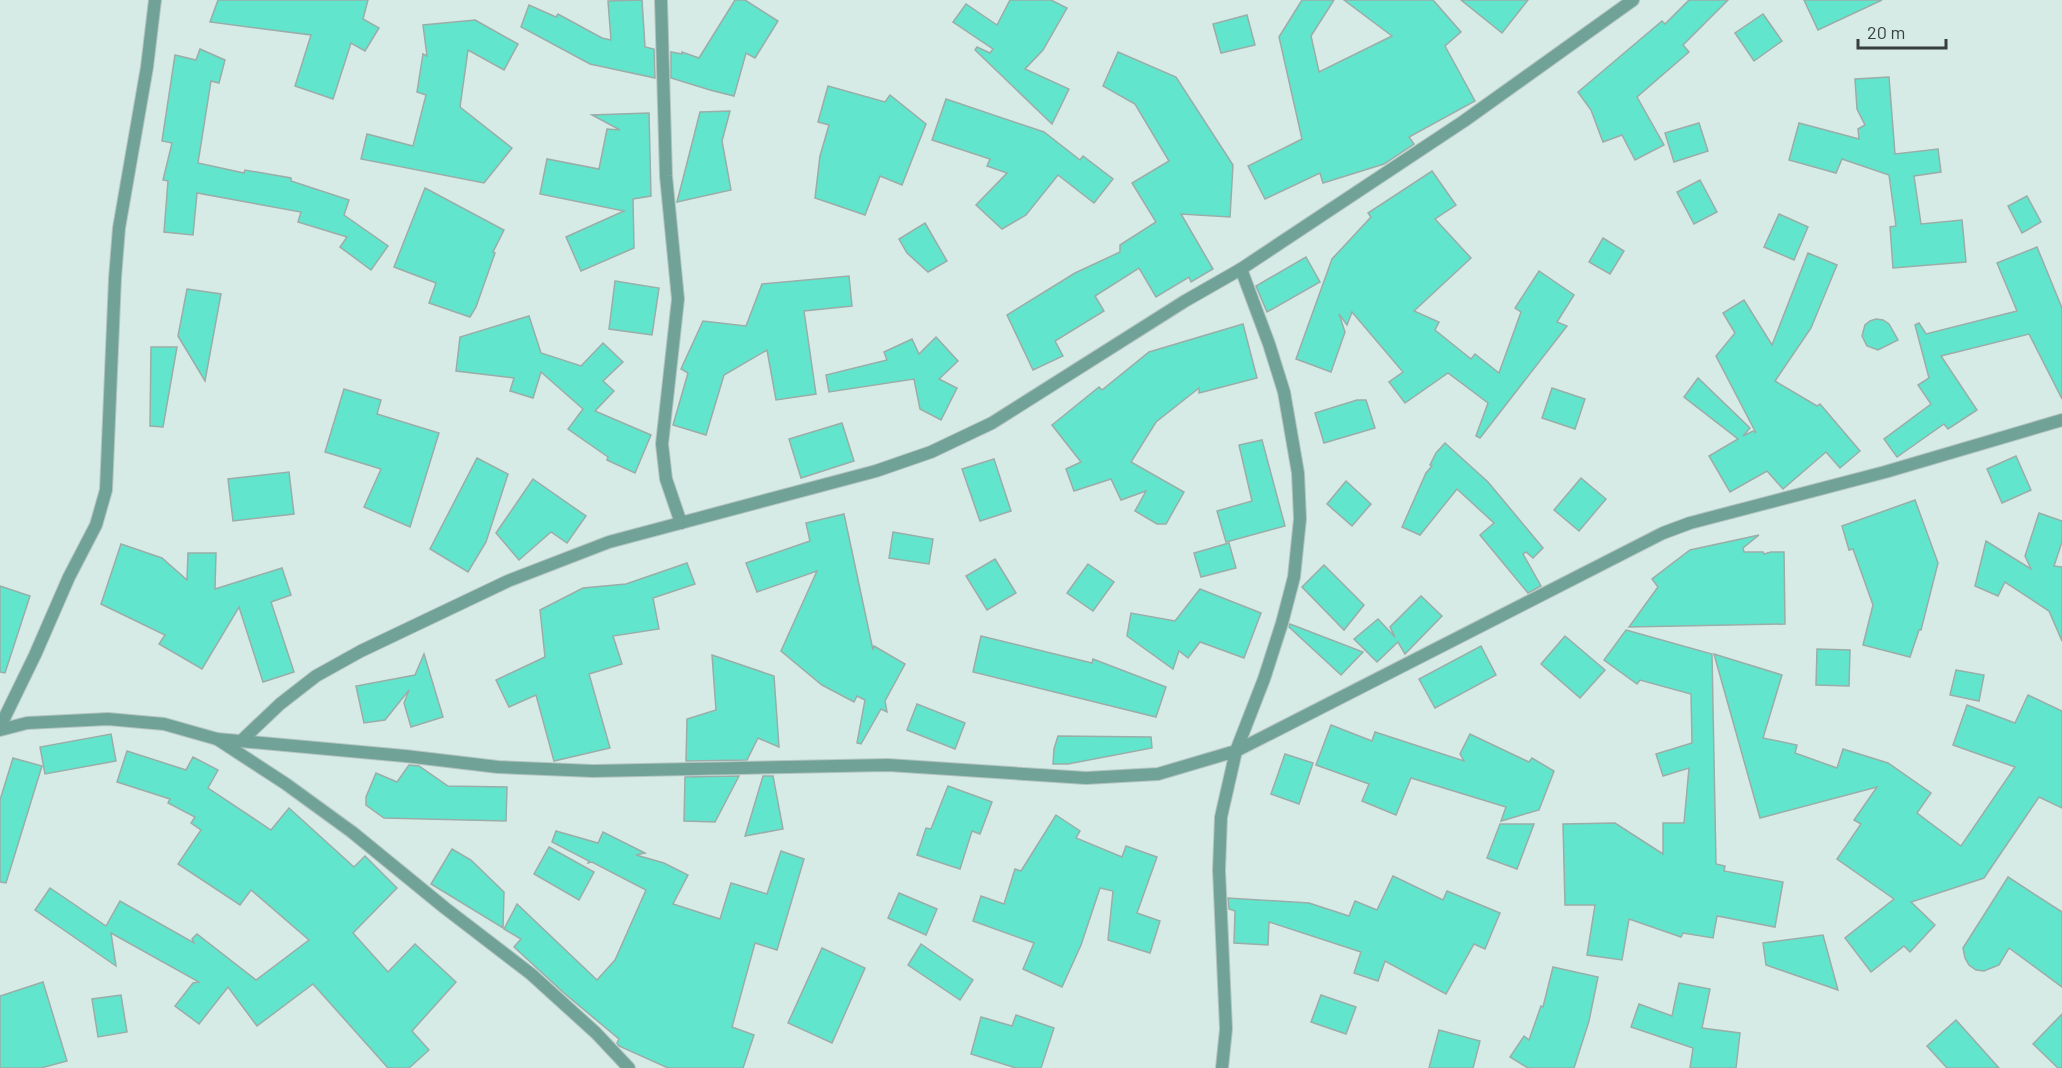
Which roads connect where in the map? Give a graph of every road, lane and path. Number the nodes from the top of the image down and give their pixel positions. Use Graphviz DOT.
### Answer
graph roads {
  1 [pos="155,0"];
  2 [pos="661,0"];
  3 [pos="1633,0"];
  4 [pos="1241,269"];
  5 [pos="2062,420"];
  6 [pos="681,523"];
  7 [pos="0,728"];
  8 [pos="217,739"];
  9 [pos="241,741"];
  10 [pos="1236,751"];
  11 [pos="629,1068"];
  12 [pos="1222,1068"];
  1 -- 7 [label="street"];
  2 -- 6 [label="street"];
  3 -- 4 [label="street"];
  4 -- 6 [label="street"];
  4 -- 10 [label="street"];
  5 -- 10 [label="street"];
  6 -- 9 [label="street"];
  7 -- 8 [label="street"];
  8 -- 9 [label="street"];
  8 -- 11 [label="street"];
  9 -- 10 [label="street"];
  10 -- 12 [label="street"];
}
